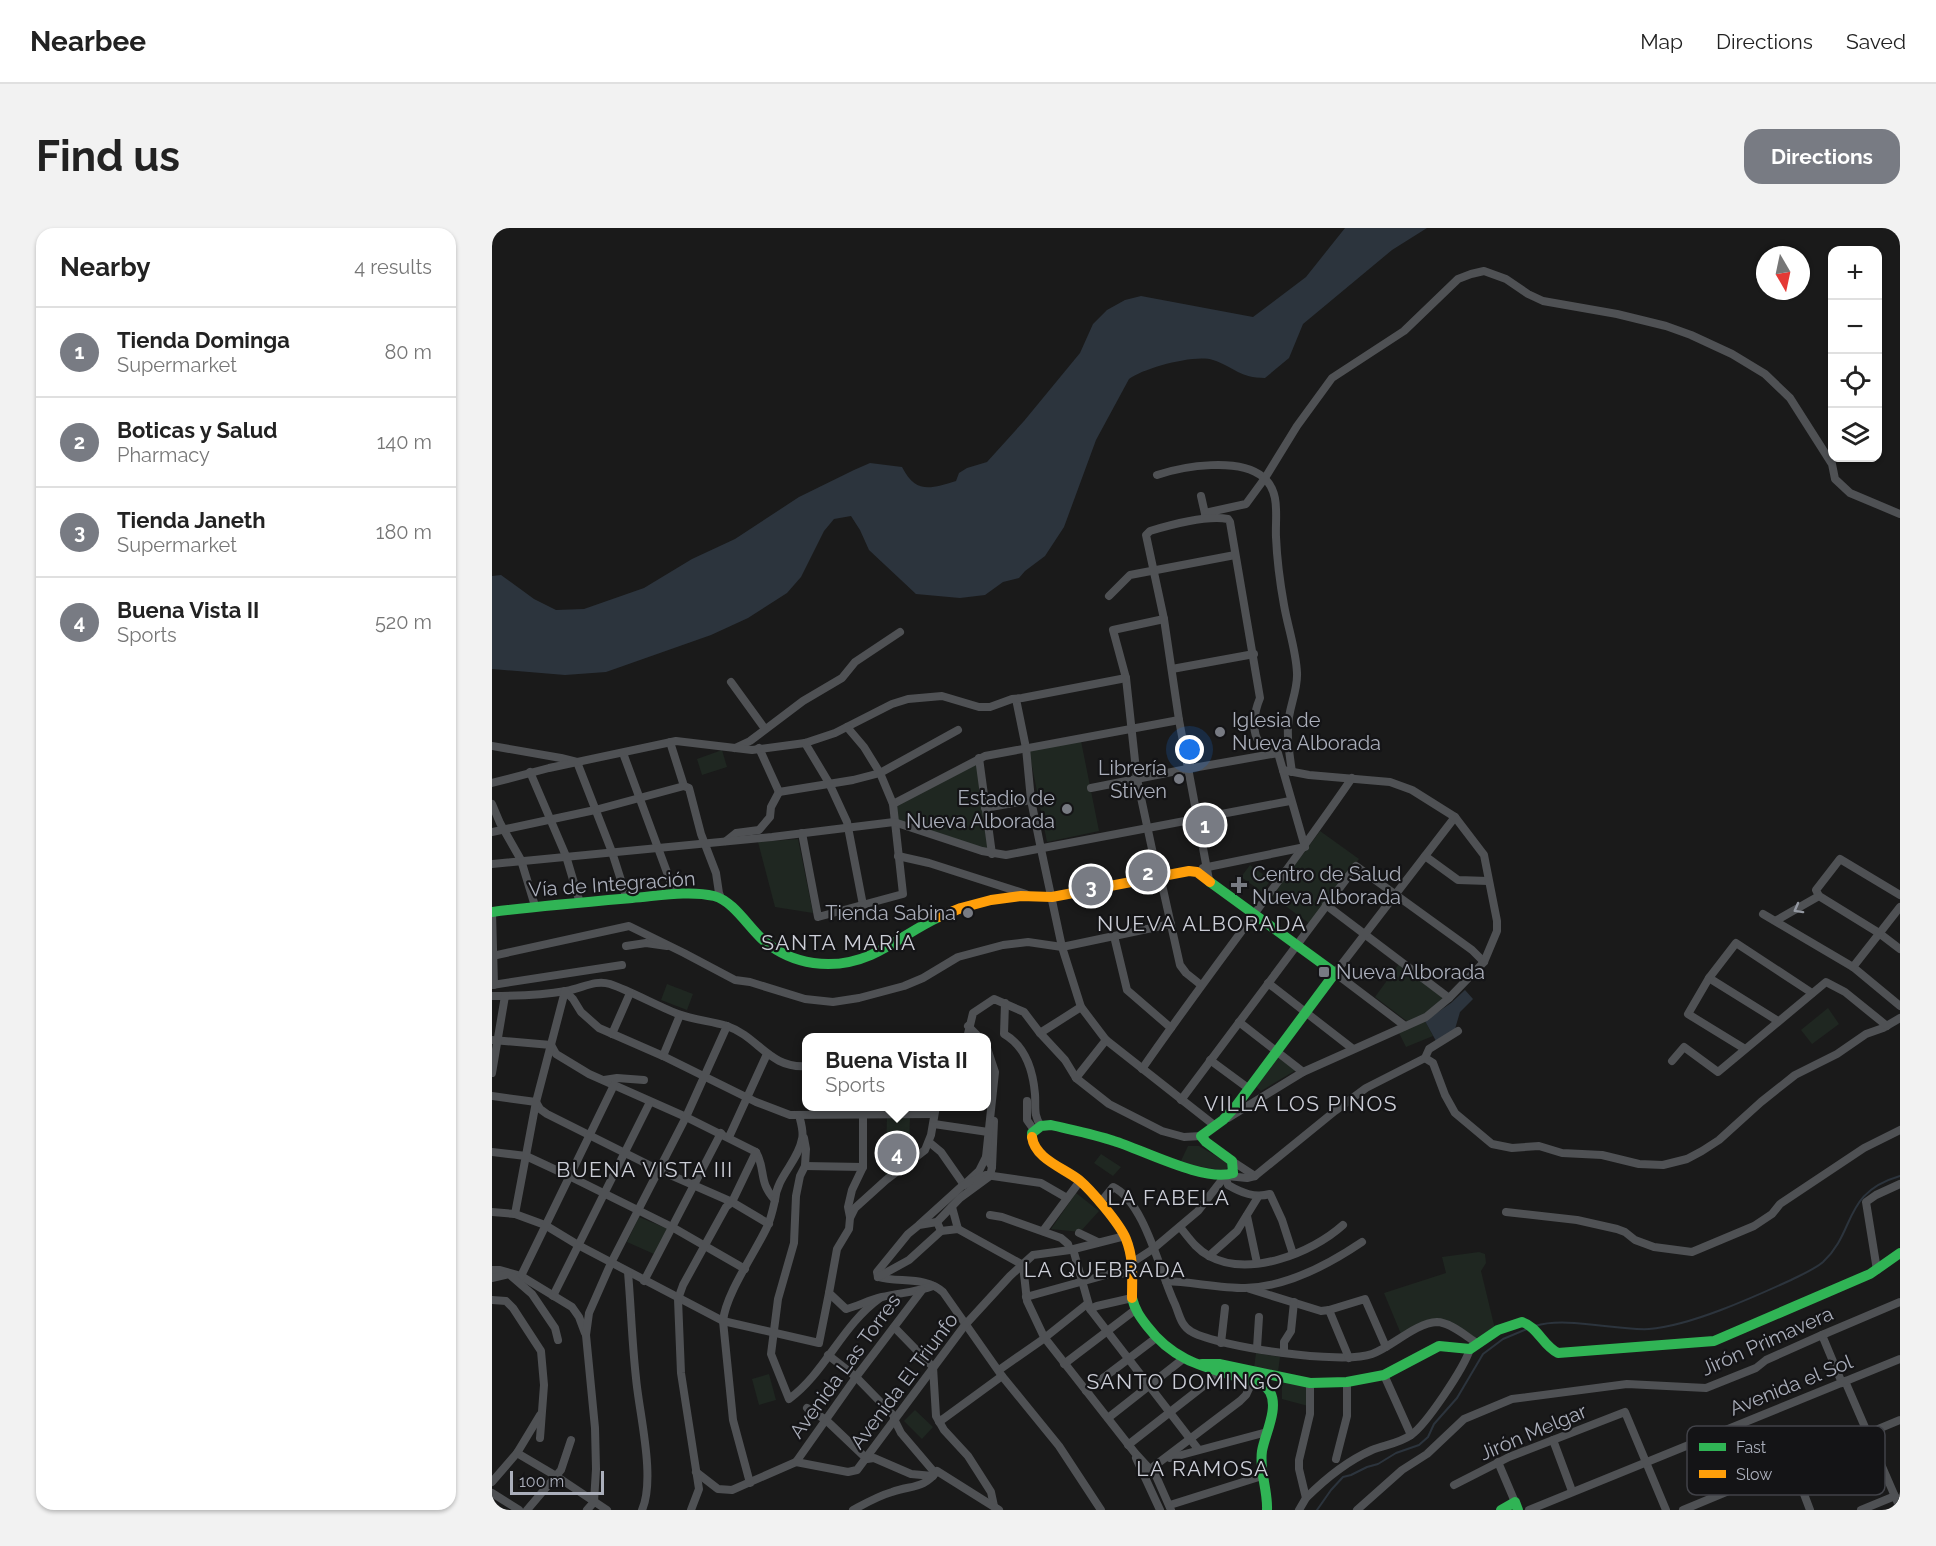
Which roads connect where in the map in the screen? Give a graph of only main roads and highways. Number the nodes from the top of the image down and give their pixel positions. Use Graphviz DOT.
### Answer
graph roads {
  1 [pos="492,912"];
  2 [pos="1900,1253"];
  3 [pos="1194,1365"];
  4 [pos="1516,1506"];
  5 [pos="1268,1510"];
  6 [pos="1501,1510"];
  1 -- 3 [label="main road, Vía de Integración"];
  2 -- 3 [label="main road"];
  3 -- 5 [label="main road"];
  4 -- 6 [label="main road"];
}
